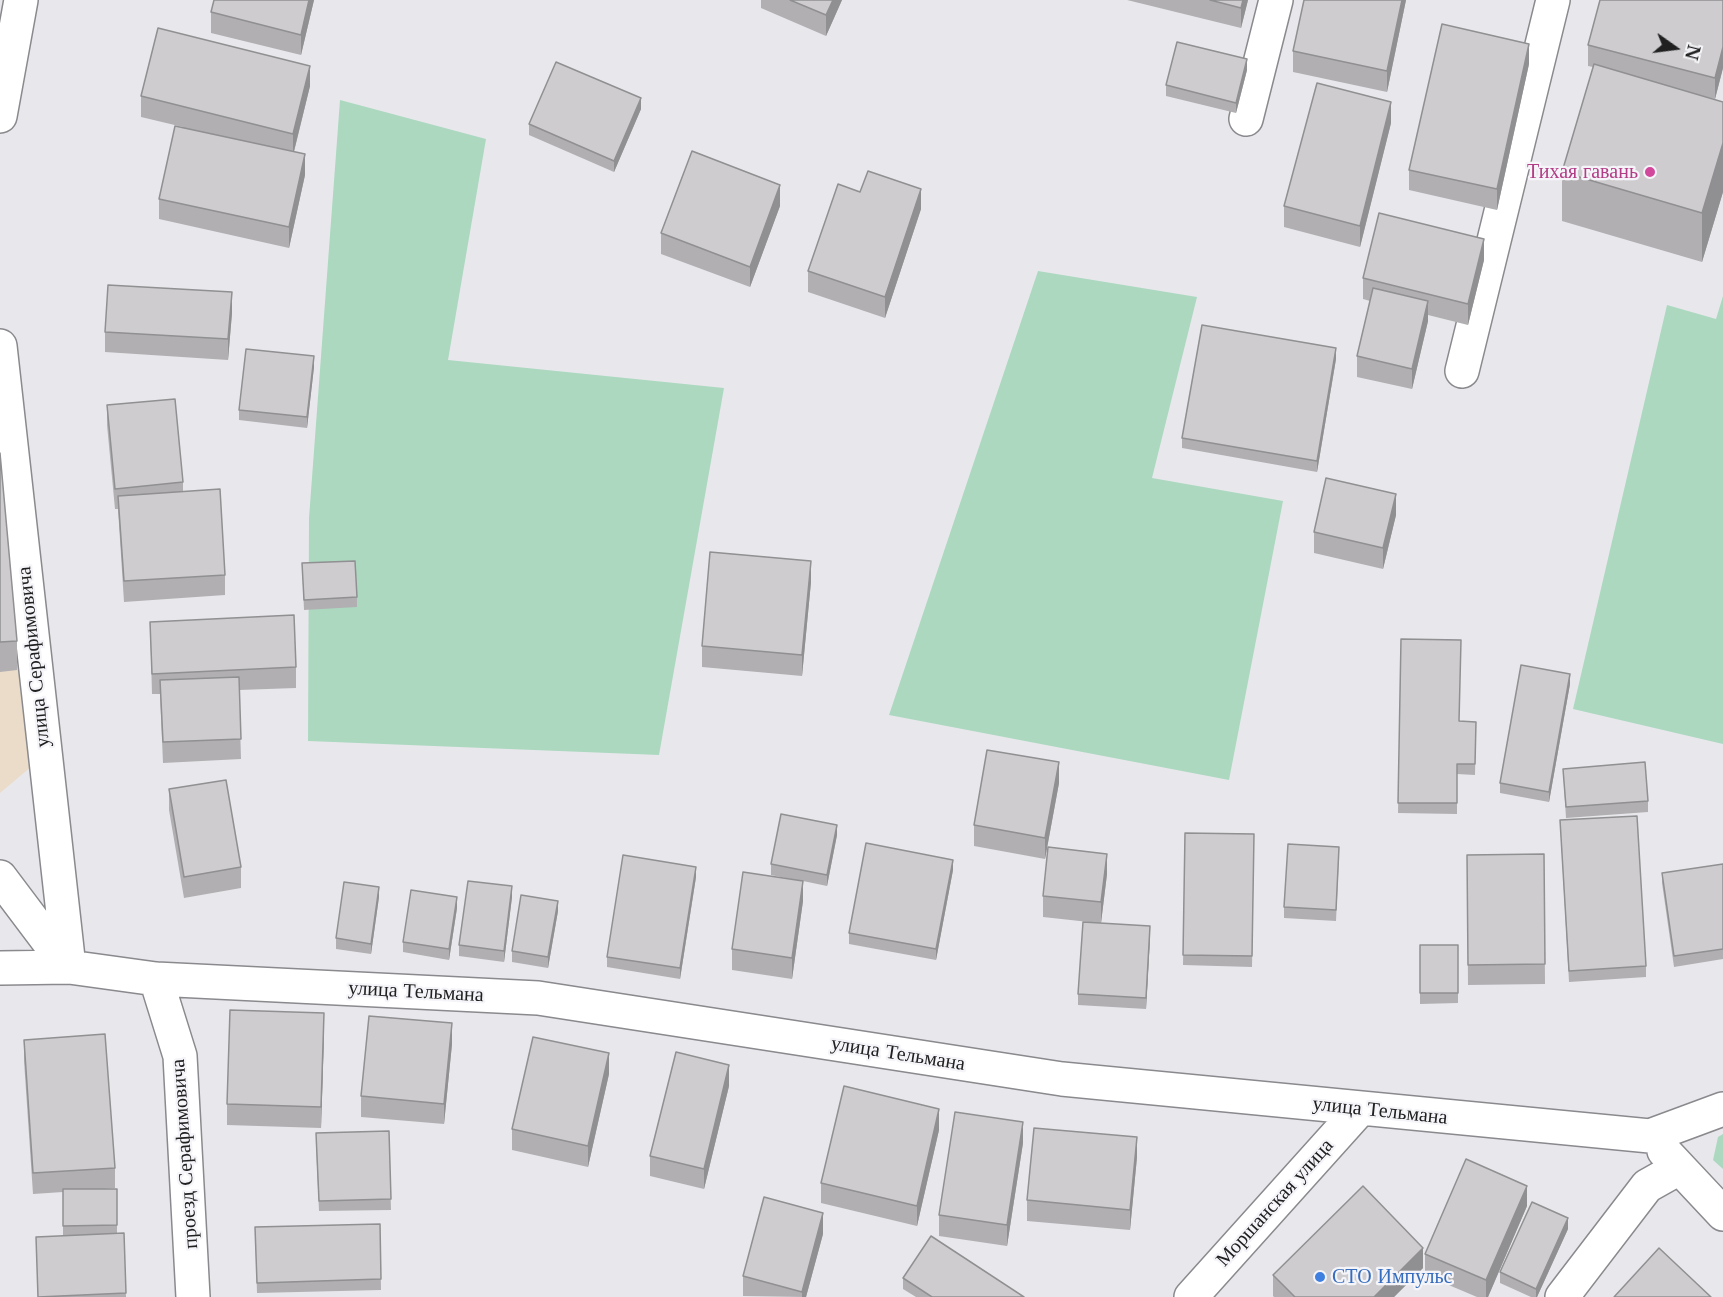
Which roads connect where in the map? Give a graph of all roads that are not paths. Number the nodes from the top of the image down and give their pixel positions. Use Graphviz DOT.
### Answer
graph roads {
  1 [pos="21,0"];
  2 [pos="1276,0"];
  3 [pos="1553,0"];
  4 [pos="0,116"];
  5 [pos="1246,119"];
  6 [pos="0,346"];
  7 [pos="1462,371"];
  8 [pos="0,877"];
  9 [pos="69,967"];
  10 [pos="0,968"];
  11 [pos="156,979"];
  12 [pos="1360,1108"];
  13 [pos="1723,1109"];
  14 [pos="1650,1136"];
  15 [pos="1679,1168"];
  16 [pos="1723,1214"];
  17 [pos="193,1297"];
  18 [pos="1191,1297"];
  19 [pos="1562,1297"];
  1 -- 4 [label="street"];
  2 -- 5 [label="street"];
  3 -- 7 [label="street"];
  6 -- 9 [label="street, улица Серафимовича"];
  8 -- 9 [label="street"];
  9 -- 10 [label="street, улица Тельмана"];
  9 -- 11 [label="street, улица Тельмана"];
  11 -- 12 [label="street, улица Тельмана"];
  11 -- 17 [label="street, проезд Серафимовича"];
  12 -- 14 [label="street, улица Тельмана"];
  12 -- 18 [label="street, Моршанская улица"];
  13 -- 14 [label="street, улица Тельмана"];
  14 -- 15 [label="street"];
  15 -- 16 [label="street"];
  15 -- 19 [label="street"];
}
